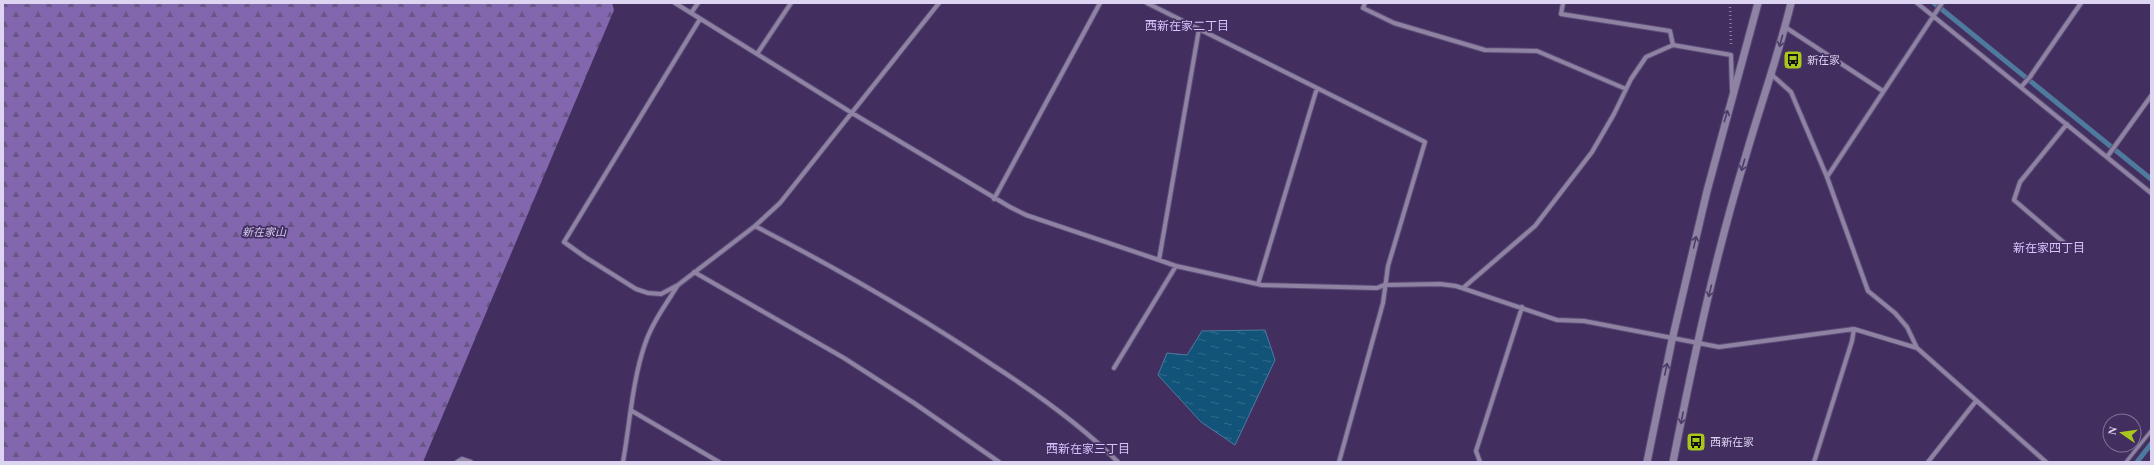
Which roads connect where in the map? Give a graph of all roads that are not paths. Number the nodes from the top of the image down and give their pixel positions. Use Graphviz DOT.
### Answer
graph roads {
  1 [pos="675,3"];
  2 [pos="698,3"];
  3 [pos="791,3"];
  4 [pos="939,3"];
  5 [pos="1100,3"];
  6 [pos="1147,3"];
  7 [pos="1365,3"];
  8 [pos="1563,3"];
  9 [pos="1758,3"];
  10 [pos="1791,3"];
  11 [pos="1917,3"];
  12 [pos="1942,3"];
  13 [pos="2081,3"];
  14 [pos="691,13"];
  15 [pos="1934,15"];
  16 [pos="700,19"];
  17 [pos="1785,27"];
  18 [pos="1199,29"];
  19 [pos="1673,45"];
  20 [pos="757,54"];
  21 [pos="1772,75"];
  22 [pos="2021,87"];
  23 [pos="1317,88"];
  24 [pos="1626,89"];
  25 [pos="1883,92"];
  26 [pos="1732,94"];
  27 [pos="2151,96"];
  28 [pos="852,113"];
  29 [pos="2067,124"];
  30 [pos="2107,157"];
  31 [pos="1829,174"];
  32 [pos="2151,193"];
  33 [pos="994,199"];
  34 [pos="755,226"];
  35 [pos="2068,246"];
  36 [pos="1159,260"];
  37 [pos="1176,266"];
  38 [pos="694,272"];
  39 [pos="1258,284"];
  40 [pos="678,285"];
  41 [pos="1384,285"];
  42 [pos="1463,288"];
  43 [pos="1521,309"];
  44 [pos="1854,329"];
  45 [pos="1672,340"];
  46 [pos="1696,344"];
  47 [pos="1917,348"];
  48 [pos="1114,368"];
  49 [pos="1976,401"];
  50 [pos="632,411"];
  51 [pos="2151,431"];
  52 [pos="457,462"];
  53 [pos="470,462"];
  54 [pos="623,462"];
  55 [pos="719,462"];
  56 [pos="999,462"];
  57 [pos="1118,462"];
  58 [pos="1339,462"];
  59 [pos="1480,462"];
  60 [pos="1647,462"];
  61 [pos="1673,462"];
  62 [pos="1814,462"];
  63 [pos="1928,462"];
  64 [pos="2046,462"];
  65 [pos="2126,462"];
  1 -- 14 [label="street"];
  2 -- 14 [label="street"];
  3 -- 20 [label="street"];
  4 -- 28 [label="street"];
  5 -- 33 [label="street"];
  6 -- 18 [label="street"];
  7 -- 24 [label="street"];
  8 -- 19 [label="street"];
  9 -- 26 [label="street"];
  10 -- 17 [label="street"];
  11 -- 15 [label="street"];
  12 -- 15 [label="street"];
  13 -- 22 [label="street"];
  14 -- 16 [label="street"];
  15 -- 22 [label="street"];
  15 -- 25 [label="street"];
  16 -- 20 [label="street"];
  16 -- 40 [label="street"];
  17 -- 21 [label="street, one-way"];
  17 -- 25 [label="street"];
  18 -- 23 [label="street"];
  18 -- 36 [label="street"];
  19 -- 24 [label="street"];
  19 -- 26 [label="street"];
  20 -- 28 [label="street"];
  21 -- 31 [label="street"];
  21 -- 46 [label="street, one-way"];
  22 -- 29 [label="street"];
  23 -- 39 [label="street"];
  23 -- 41 [label="street"];
  24 -- 42 [label="street"];
  25 -- 31 [label="street"];
  45 -- 26 [label="street, one-way"];
  27 -- 30 [label="street"];
  28 -- 33 [label="street"];
  28 -- 34 [label="street"];
  29 -- 30 [label="street"];
  29 -- 35 [label="street"];
  30 -- 32 [label="street"];
  31 -- 47 [label="street"];
  33 -- 36 [label="street"];
  34 -- 38 [label="street"];
  34 -- 57 [label="street"];
  36 -- 37 [label="street"];
  37 -- 39 [label="street"];
  37 -- 48 [label="street"];
  38 -- 40 [label="street"];
  38 -- 56 [label="street"];
  39 -- 41 [label="street"];
  40 -- 50 [label="street"];
  41 -- 42 [label="street"];
  41 -- 58 [label="street"];
  42 -- 43 [label="street"];
  43 -- 45 [label="street"];
  43 -- 59 [label="street"];
  44 -- 46 [label="street"];
  44 -- 47 [label="street"];
  44 -- 62 [label="street"];
  45 -- 46 [label="street"];
  60 -- 45 [label="street, one-way"];
  46 -- 61 [label="street, one-way"];
  47 -- 49 [label="street"];
  49 -- 63 [label="street"];
  49 -- 64 [label="street"];
  50 -- 54 [label="street"];
  50 -- 55 [label="street"];
  51 -- 65 [label="lane"];
  52 -- 53 [label="street"];
}
